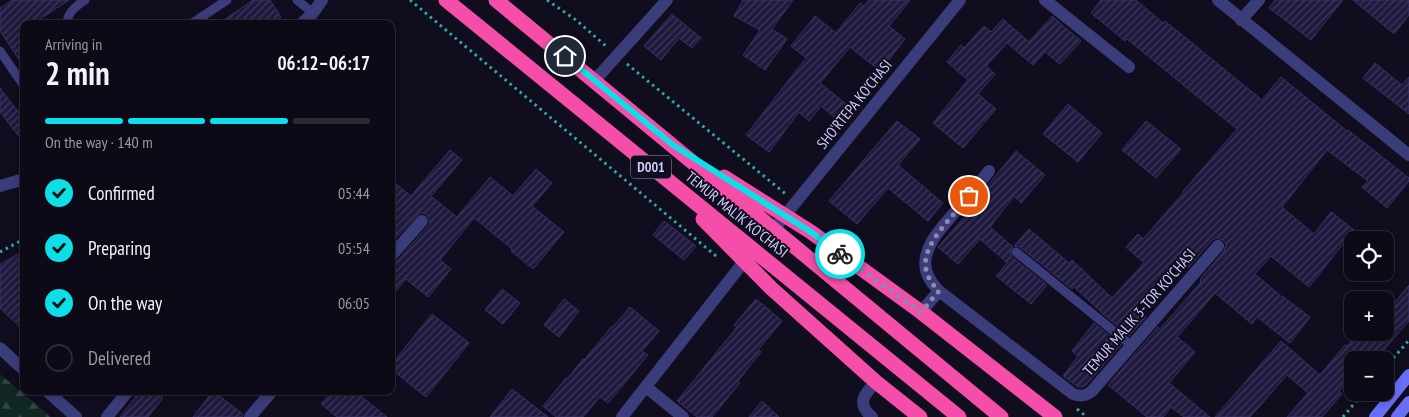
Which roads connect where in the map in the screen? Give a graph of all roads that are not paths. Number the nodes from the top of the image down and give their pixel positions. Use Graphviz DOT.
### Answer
graph roads {
  1 [pos="85,0"];
  2 [pos="227,0"];
  3 [pos="297,0"];
  4 [pos="322,0"];
  5 [pos="446,0"];
  6 [pos="496,0"];
  7 [pos="667,0"];
  8 [pos="960,0"];
  9 [pos="1045,0"];
  10 [pos="1218,0"];
  11 [pos="1259,0"];
  12 [pos="313,13"];
  13 [pos="67,20"];
  14 [pos="196,20"];
  15 [pos="305,20"];
  16 [pos="1241,20"];
  17 [pos="0,51"];
  18 [pos="1129,67"];
  19 [pos="20,80"];
  20 [pos="594,80"];
  21 [pos="673,145"];
  22 [pos="1409,155"];
  23 [pos="989,171"];
  24 [pos="20,180"];
  25 [pos="0,186"];
  26 [pos="785,216"];
  27 [pos="422,221"];
  28 [pos="774,229"];
  29 [pos="1218,246"];
  30 [pos="395,251"];
  31 [pos="1016,252"];
  32 [pos="744,261"];
  33 [pos="939,291"];
  34 [pos="921,312"];
  35 [pos="1132,345"];
  36 [pos="0,348"];
  37 [pos="20,366"];
  38 [pos="1409,375"];
  39 [pos="876,382"];
  40 [pos="646,387"];
  41 [pos="51,395"];
  42 [pos="125,395"];
  43 [pos="269,395"];
  44 [pos="1409,402"];
  45 [pos="76,417"];
  46 [pos="107,417"];
  47 [pos="250,417"];
  48 [pos="622,417"];
  49 [pos="683,417"];
  50 [pos="872,417"];
  51 [pos="920,417"];
  52 [pos="959,417"];
  53 [pos="1001,417"];
  54 [pos="1054,417"];
  55 [pos="1375,417"];
  56 [pos="1397,417"];
  1 -- 13 [label="lane"];
  2 -- 14 [label="lane"];
  3 -- 12 [label="lane"];
  4 -- 12 [label="street"];
  5 -- 32 [label="highway, TEMUR MALIK KO'CHASI / D001"];
  6 -- 20 [label="highway, TEMUR MALIK KO'CHASI / D001"];
  7 -- 20 [label="street"];
  8 -- 26 [label="street, SHO'RTEPA KO'CHASI"];
  9 -- 18 [label="street"];
  10 -- 16 [label="street"];
  11 -- 16 [label="street"];
  12 -- 15 [label="street"];
  16 -- 22 [label="street"];
  17 -- 19 [label="lane"];
  20 -- 21 [label="highway, TEMUR MALIK KO'CHASI / D001"];
  21 -- 26 [label="highway"];
  21 -- 28 [label="highway, TEMUR MALIK KO'CHASI / D001"];
  23 -- 33 [label="street, TEMUR MALIK 3-TOR KO'CHASI"];
  24 -- 25 [label="street"];
  26 -- 28 [label="street, SHO'RTEPA KO'CHASI"];
  26 -- 34 [label="highway"];
  27 -- 30 [label="street"];
  28 -- 53 [label="highway, TEMUR MALIK KO'CHASI / D001"];
  29 -- 35 [label="street, TEMUR MALIK 3-TOR KO'CHASI"];
  31 -- 35 [label="lane"];
  32 -- 39 [label="highway"];
  32 -- 40 [label="street"];
  32 -- 52 [label="highway, TEMUR MALIK KO'CHASI / D001"];
  33 -- 34 [label="street"];
  33 -- 35 [label="street, TEMUR MALIK 3-TOR KO'CHASI"];
  34 -- 54 [label="highway"];
  36 -- 37 [label="street"];
  38 -- 55 [label="main road"];
  39 -- 50 [label="street"];
  39 -- 51 [label="highway"];
  40 -- 48 [label="street"];
  40 -- 49 [label="street"];
  41 -- 45 [label="street"];
  42 -- 46 [label="street"];
  43 -- 47 [label="street"];
  44 -- 56 [label="main road"];
}
